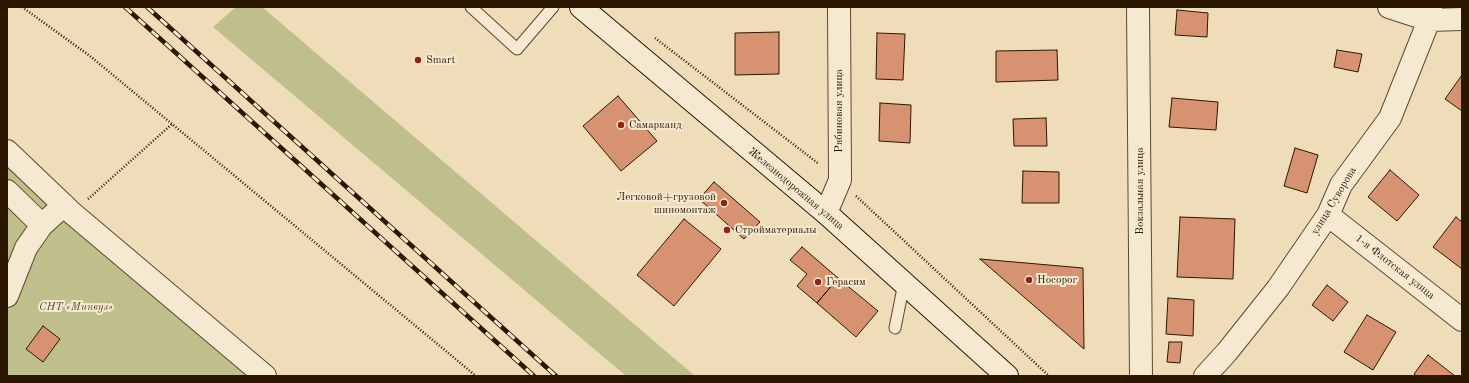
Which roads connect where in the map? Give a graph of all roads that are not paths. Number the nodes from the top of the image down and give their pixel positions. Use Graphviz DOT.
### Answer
graph roads {
  1 [pos="471,7"];
  2 [pos="553,7"];
  3 [pos="581,7"];
  4 [pos="839,7"];
  5 [pos="1138,7"];
  6 [pos="1389,7"];
  7 [pos="1430,13"];
  8 [pos="1462,19"];
  9 [pos="7,151"];
  10 [pos="7,191"];
  11 [pos="68,209"];
  12 [pos="826,213"];
  13 [pos="1328,215"];
  14 [pos="42,225"];
  15 [pos="904,283"];
  16 [pos="7,296"];
  17 [pos="1462,320"];
  18 [pos="895,328"];
  19 [pos="265,376"];
  20 [pos="1007,376"];
  21 [pos="1141,376"];
  22 [pos="1205,376"];
  1 -- 2 [label="lane"];
  3 -- 12 [label="street, Железнодорожная улица"];
  4 -- 12 [label="street, Рябиновая улица"];
  5 -- 21 [label="street, Вокзальная улица"];
  6 -- 7 [label="street"];
  7 -- 8 [label="street"];
  7 -- 13 [label="street, улица Суворова"];
  9 -- 11 [label="street"];
  10 -- 14 [label="street"];
  11 -- 14 [label="street"];
  11 -- 19 [label="street"];
  12 -- 15 [label="street, Железнодорожная улица"];
  13 -- 17 [label="street, 1-я Флотская улица"];
  13 -- 22 [label="street, улица Суворова"];
  14 -- 16 [label="street"];
  15 -- 18 [label="lane"];
  15 -- 20 [label="street, Железнодорожная улица"];
}
